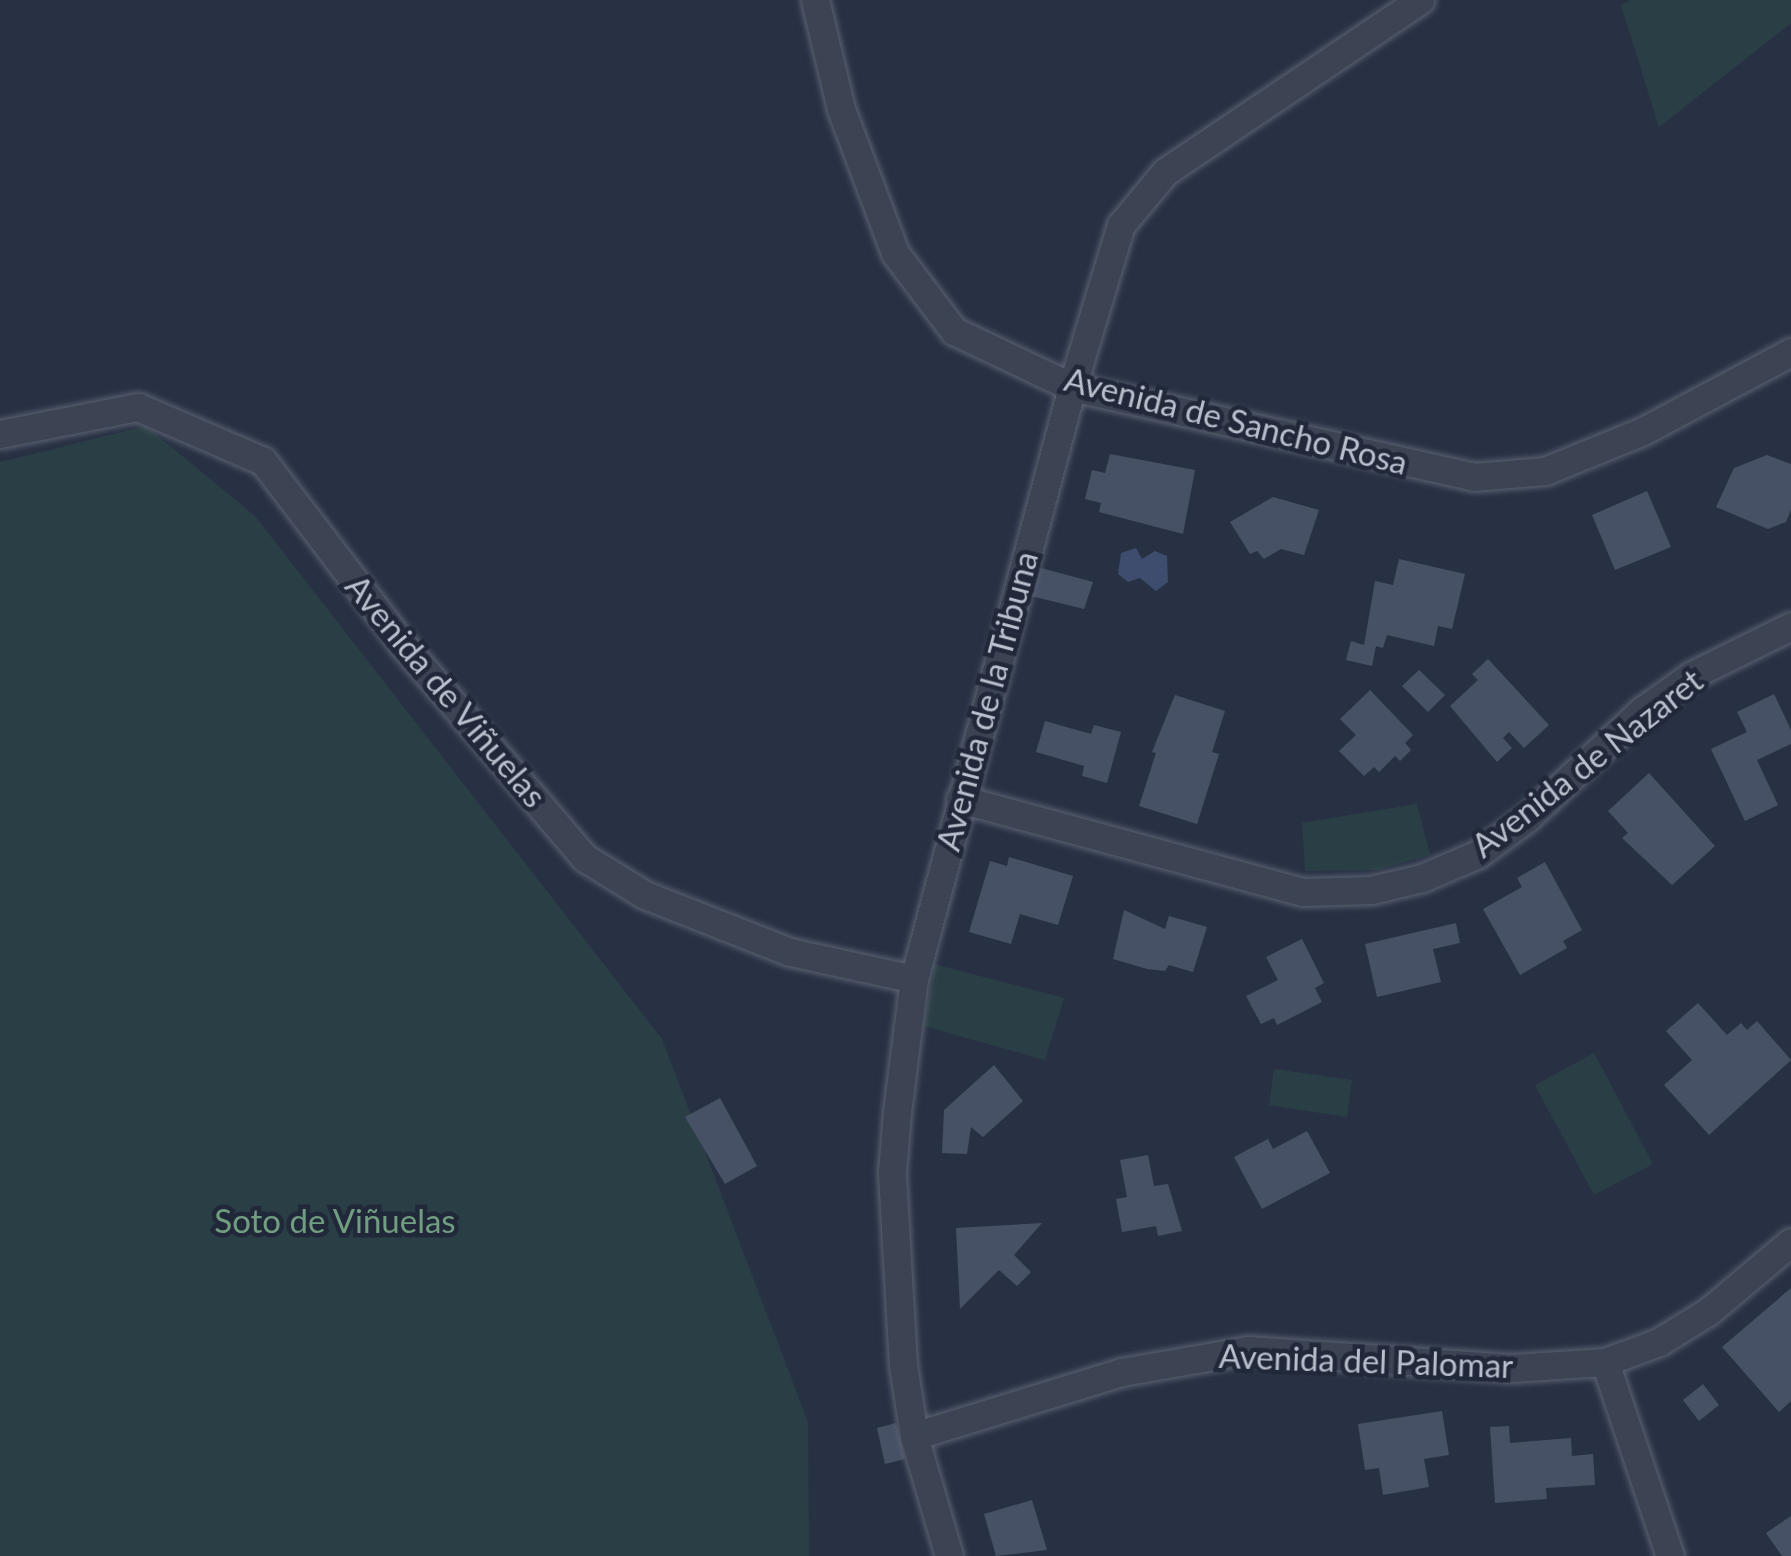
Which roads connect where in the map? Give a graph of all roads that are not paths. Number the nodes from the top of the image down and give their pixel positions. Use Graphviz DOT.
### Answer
graph roads {
  1 [pos="814,0"];
  2 [pos="1420,0"];
  3 [pos="1791,352"];
  4 [pos="1072,387"];
  5 [pos="0,434"];
  6 [pos="1791,626"];
  7 [pos="960,799"];
  8 [pos="914,979"];
  9 [pos="1791,1242"];
  10 [pos="1605,1363"];
  11 [pos="914,1436"];
  12 [pos="949,1556"];
  13 [pos="1670,1556"];
  1 -- 4 [label="street, Avenida de Sancho Rosa"];
  2 -- 4 [label="street, Avenida de la Tribuna"];
  3 -- 4 [label="street, Avenida de Sancho Rosa"];
  4 -- 7 [label="street, Avenida de la Tribuna"];
  5 -- 8 [label="street, Avenida de Viñuelas"];
  6 -- 7 [label="street, Avenida de Nazaret"];
  7 -- 8 [label="street, Avenida de la Tribuna"];
  8 -- 11 [label="street, Avenida de la Tribuna"];
  9 -- 10 [label="street, Avenida del Palomar"];
  10 -- 11 [label="street, Avenida del Palomar"];
  10 -- 13 [label="street"];
  11 -- 12 [label="street, Avenida de la Tribuna"];
}
